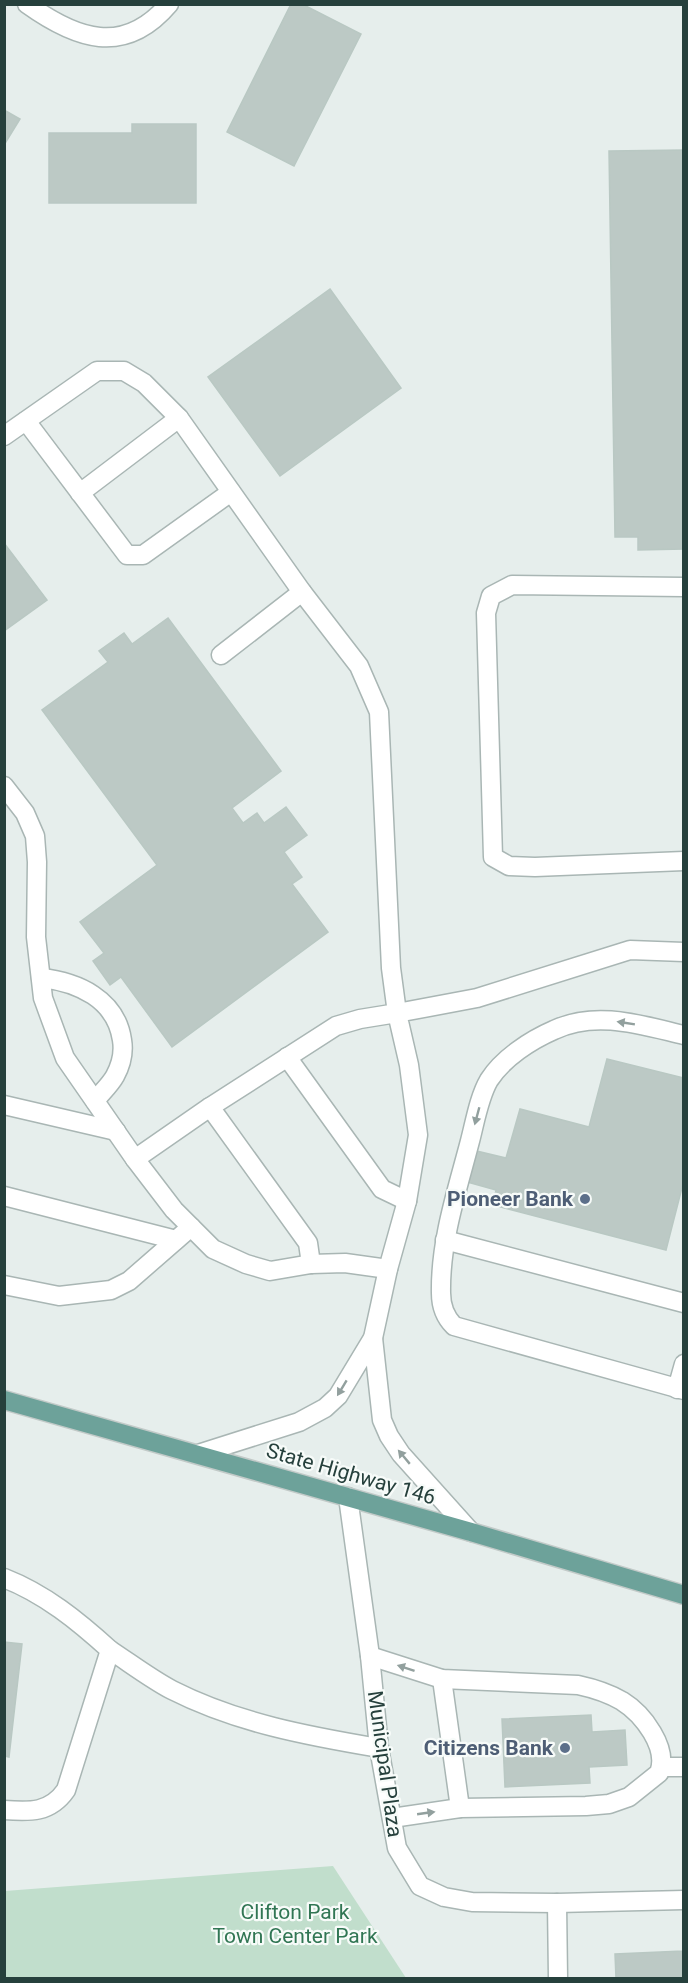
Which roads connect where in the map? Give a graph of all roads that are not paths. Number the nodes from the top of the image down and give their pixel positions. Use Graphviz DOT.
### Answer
graph roads {
  1 [pos="27,4"];
  2 [pos="169,4"];
  3 [pos="179,418"];
  4 [pos="26,422"];
  5 [pos="4,436"];
  6 [pos="231,492"];
  7 [pos="80,493"];
  8 [pos="684,587"];
  9 [pos="302,592"];
  10 [pos="221,655"];
  11 [pos="4,786"];
  12 [pos="684,861"];
  13 [pos="684,952"];
  14 [pos="41,978"];
  15 [pos="397,1013"];
  16 [pos="684,1035"];
  17 [pos="287,1057"];
  18 [pos="95,1101"];
  19 [pos="4,1105"];
  20 [pos="210,1107"];
  21 [pos="116,1131"];
  22 [pos="135,1159"];
  23 [pos="4,1197"];
  24 [pos="407,1201"];
  25 [pos="191,1227"];
  26 [pos="176,1240"];
  27 [pos="445,1240"];
  28 [pos="311,1264"];
  29 [pos="388,1269"];
  30 [pos="4,1285"];
  31 [pos="684,1303"];
  32 [pos="373,1338"];
  33 [pos="684,1364"];
  34 [pos="680,1390"];
  35 [pos="4,1400"];
  36 [pos="198,1454"];
  37 [pos="348,1497"];
  38 [pos="471,1532"];
  39 [pos="4,1578"];
  40 [pos="684,1595"];
  41 [pos="110,1650"];
  42 [pos="370,1656"];
  43 [pos="442,1679"];
  44 [pos="379,1748"];
  45 [pos="661,1767"];
  46 [pos="684,1767"];
  47 [pos="460,1808"];
  48 [pos="4,1810"];
  49 [pos="392,1818"];
  50 [pos="684,1900"];
  51 [pos="557,1903"];
  52 [pos="558,1978"];
  1 -- 2 [label="street"];
  3 -- 4 [label="street"];
  3 -- 6 [label="street"];
  3 -- 7 [label="street"];
  4 -- 5 [label="street"];
  4 -- 7 [label="street"];
  6 -- 7 [label="street"];
  6 -- 9 [label="street"];
  8 -- 12 [label="street"];
  9 -- 10 [label="street"];
  9 -- 15 [label="street"];
  11 -- 14 [label="street"];
  13 -- 15 [label="street"];
  14 -- 18 [label="street"];
  14 -- 18 [label="street"];
  15 -- 17 [label="street"];
  15 -- 24 [label="street"];
  16 -- 27 [label="street, one-way"];
  17 -- 20 [label="street"];
  17 -- 24 [label="street"];
  18 -- 21 [label="street"];
  19 -- 21 [label="street"];
  20 -- 22 [label="street"];
  20 -- 28 [label="street"];
  21 -- 22 [label="street"];
  22 -- 25 [label="street"];
  23 -- 26 [label="street"];
  24 -- 29 [label="street"];
  25 -- 26 [label="street"];
  25 -- 28 [label="street"];
  26 -- 30 [label="street"];
  27 -- 31 [label="street"];
  27 -- 34 [label="street"];
  28 -- 29 [label="street"];
  29 -- 32 [label="street"];
  32 -- 36 [label="street, one-way"];
  38 -- 32 [label="street, one-way"];
  33 -- 34 [label="street"];
  35 -- 36 [label="main road, State Highway 146"];
  36 -- 37 [label="main road, State Highway 146"];
  37 -- 38 [label="main road, State Highway 146"];
  37 -- 42 [label="street, Municipal Plaza"];
  38 -- 40 [label="main road, State Highway 146"];
  39 -- 41 [label="street"];
  41 -- 44 [label="street"];
  41 -- 48 [label="street"];
  43 -- 42 [label="street, one-way"];
  42 -- 44 [label="street, Municipal Plaza"];
  43 -- 45 [label="street"];
  43 -- 47 [label="street"];
  44 -- 49 [label="street, Municipal Plaza"];
  45 -- 46 [label="street"];
  45 -- 47 [label="street"];
  49 -- 47 [label="street, one-way"];
  49 -- 51 [label="street, Municipal Plaza"];
  50 -- 51 [label="street, Municipal Plaza"];
  51 -- 52 [label="street"];
}
